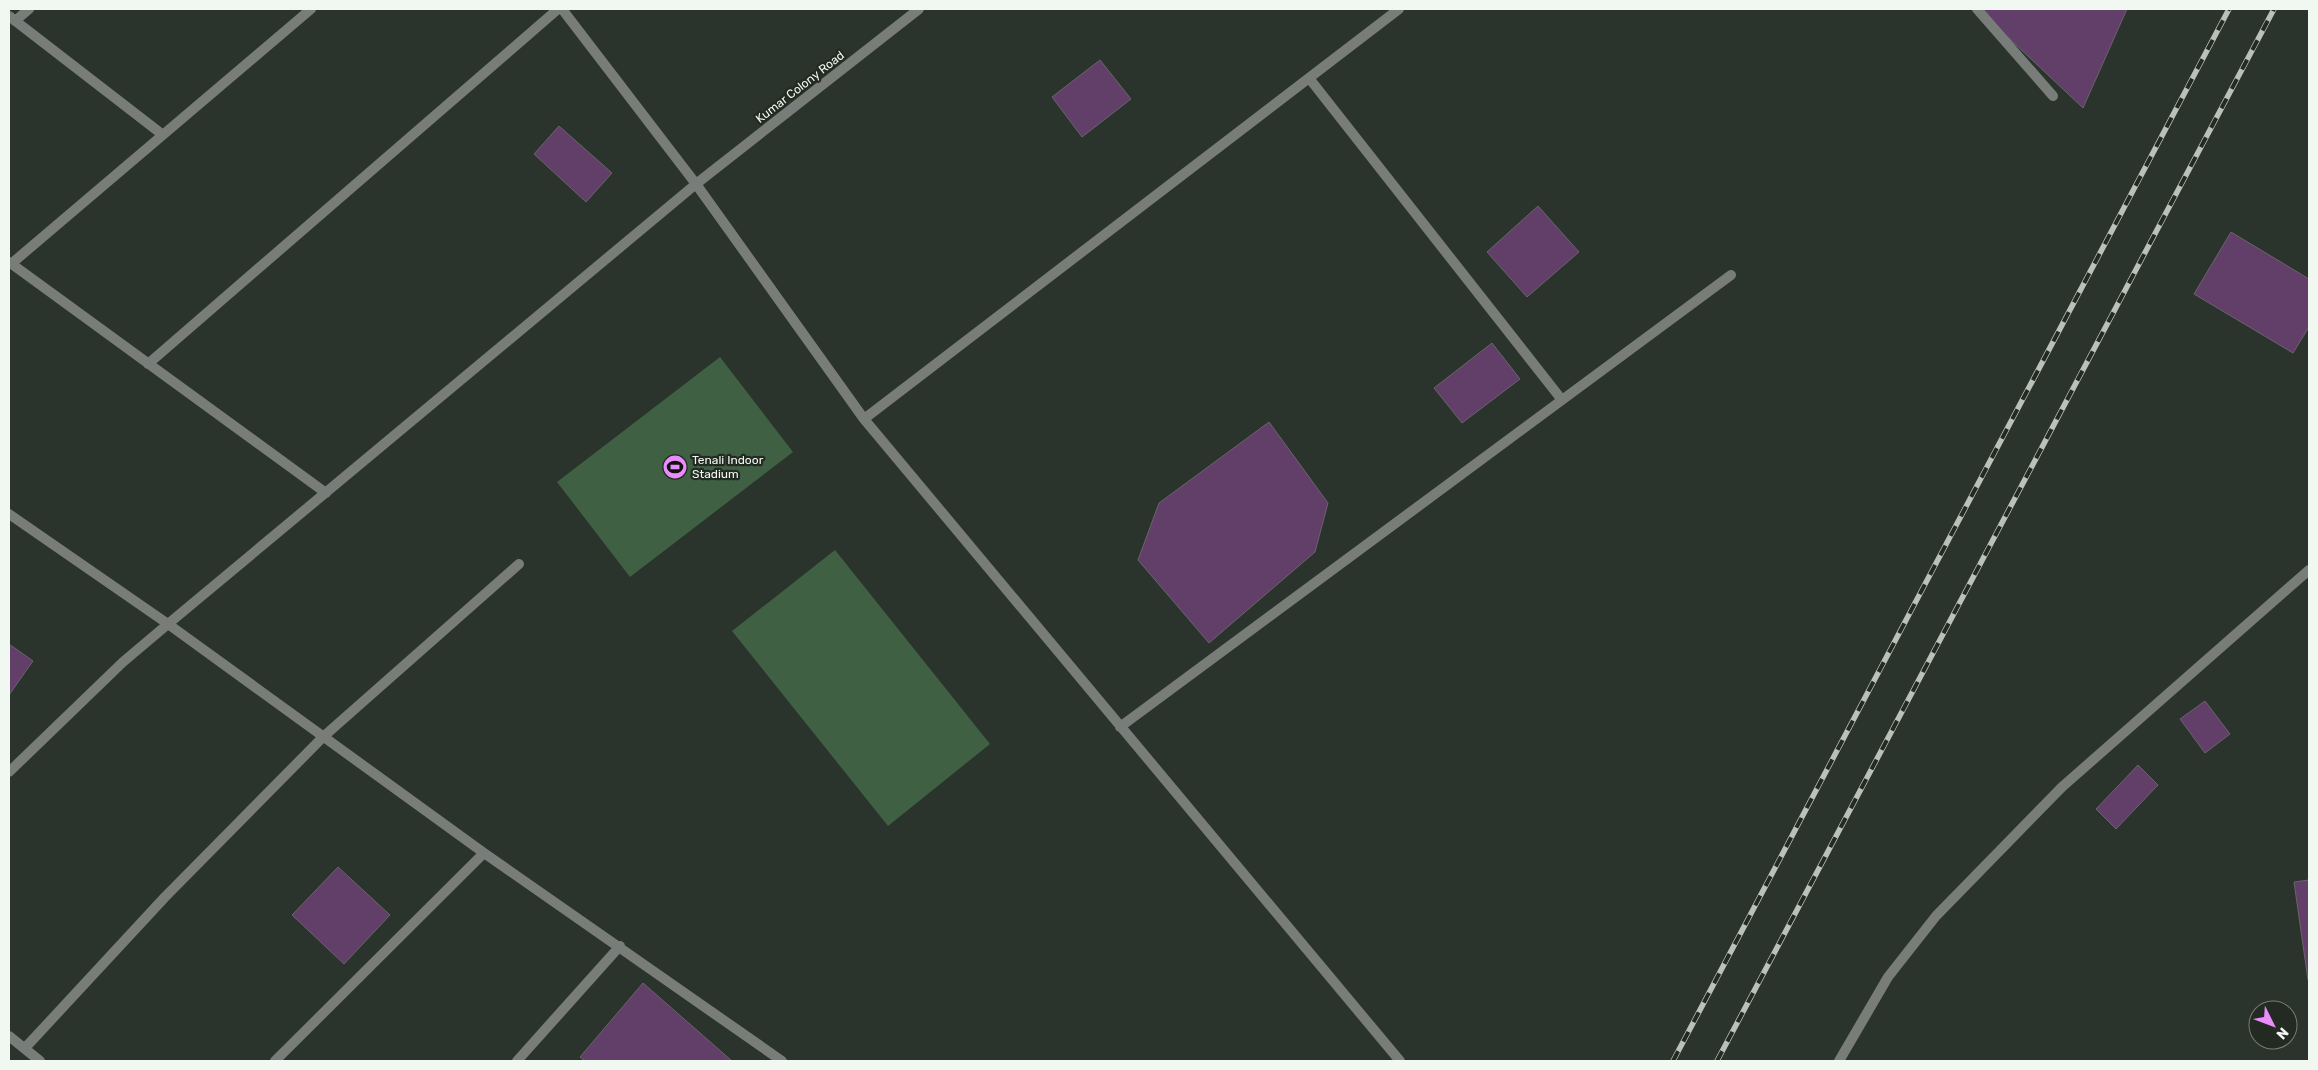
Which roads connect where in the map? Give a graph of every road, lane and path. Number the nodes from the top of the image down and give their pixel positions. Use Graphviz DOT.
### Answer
graph roads {
  1 [pos="29,9"];
  2 [pos="311,9"];
  3 [pos="558,9"];
  4 [pos="562,9"];
  5 [pos="919,9"];
  6 [pos="1399,9"];
  7 [pos="1977,9"];
  8 [pos="12,19"];
  9 [pos="1309,78"];
  10 [pos="2054,96"];
  11 [pos="163,136"];
  12 [pos="696,184"];
  13 [pos="10,263"];
  14 [pos="1731,275"];
  15 [pos="148,364"];
  16 [pos="1562,400"];
  17 [pos="864,419"];
  18 [pos="326,493"];
  19 [pos="9,514"];
  20 [pos="519,564"];
  21 [pos="2309,570"];
  22 [pos="168,624"];
  23 [pos="1120,727"];
  24 [pos="324,737"];
  25 [pos="9,772"];
  26 [pos="484,853"];
  27 [pos="620,946"];
  28 [pos="9,1036"];
  29 [pos="25,1048"];
  30 [pos="777,1060"];
  31 [pos="40,1061"];
  32 [pos="275,1061"];
  33 [pos="517,1061"];
  34 [pos="1400,1061"];
  35 [pos="1839,1061"];
  1 -- 8 [label="street"];
  2 -- 11 [label="street"];
  3 -- 15 [label="street"];
  4 -- 12 [label="street"];
  5 -- 12 [label="street, Kumar Colony Road"];
  6 -- 9 [label="street"];
  7 -- 10 [label="street"];
  8 -- 11 [label="street"];
  9 -- 16 [label="street"];
  9 -- 17 [label="street"];
  11 -- 13 [label="street"];
  12 -- 17 [label="street"];
  12 -- 18 [label="street, Kumar Colony Road"];
  13 -- 15 [label="street"];
  14 -- 16 [label="street"];
  15 -- 18 [label="street"];
  16 -- 23 [label="street"];
  17 -- 23 [label="street"];
  18 -- 22 [label="street, Kumar Colony Road"];
  19 -- 22 [label="street"];
  20 -- 24 [label="street"];
  21 -- 35 [label="street"];
  22 -- 24 [label="street"];
  22 -- 25 [label="street, Kumar Colony Road"];
  23 -- 34 [label="street"];
  24 -- 26 [label="street"];
  24 -- 29 [label="street"];
  26 -- 27 [label="street"];
  26 -- 32 [label="street"];
  27 -- 30 [label="street"];
  27 -- 33 [label="street"];
  28 -- 29 [label="street"];
  29 -- 31 [label="street"];
}
